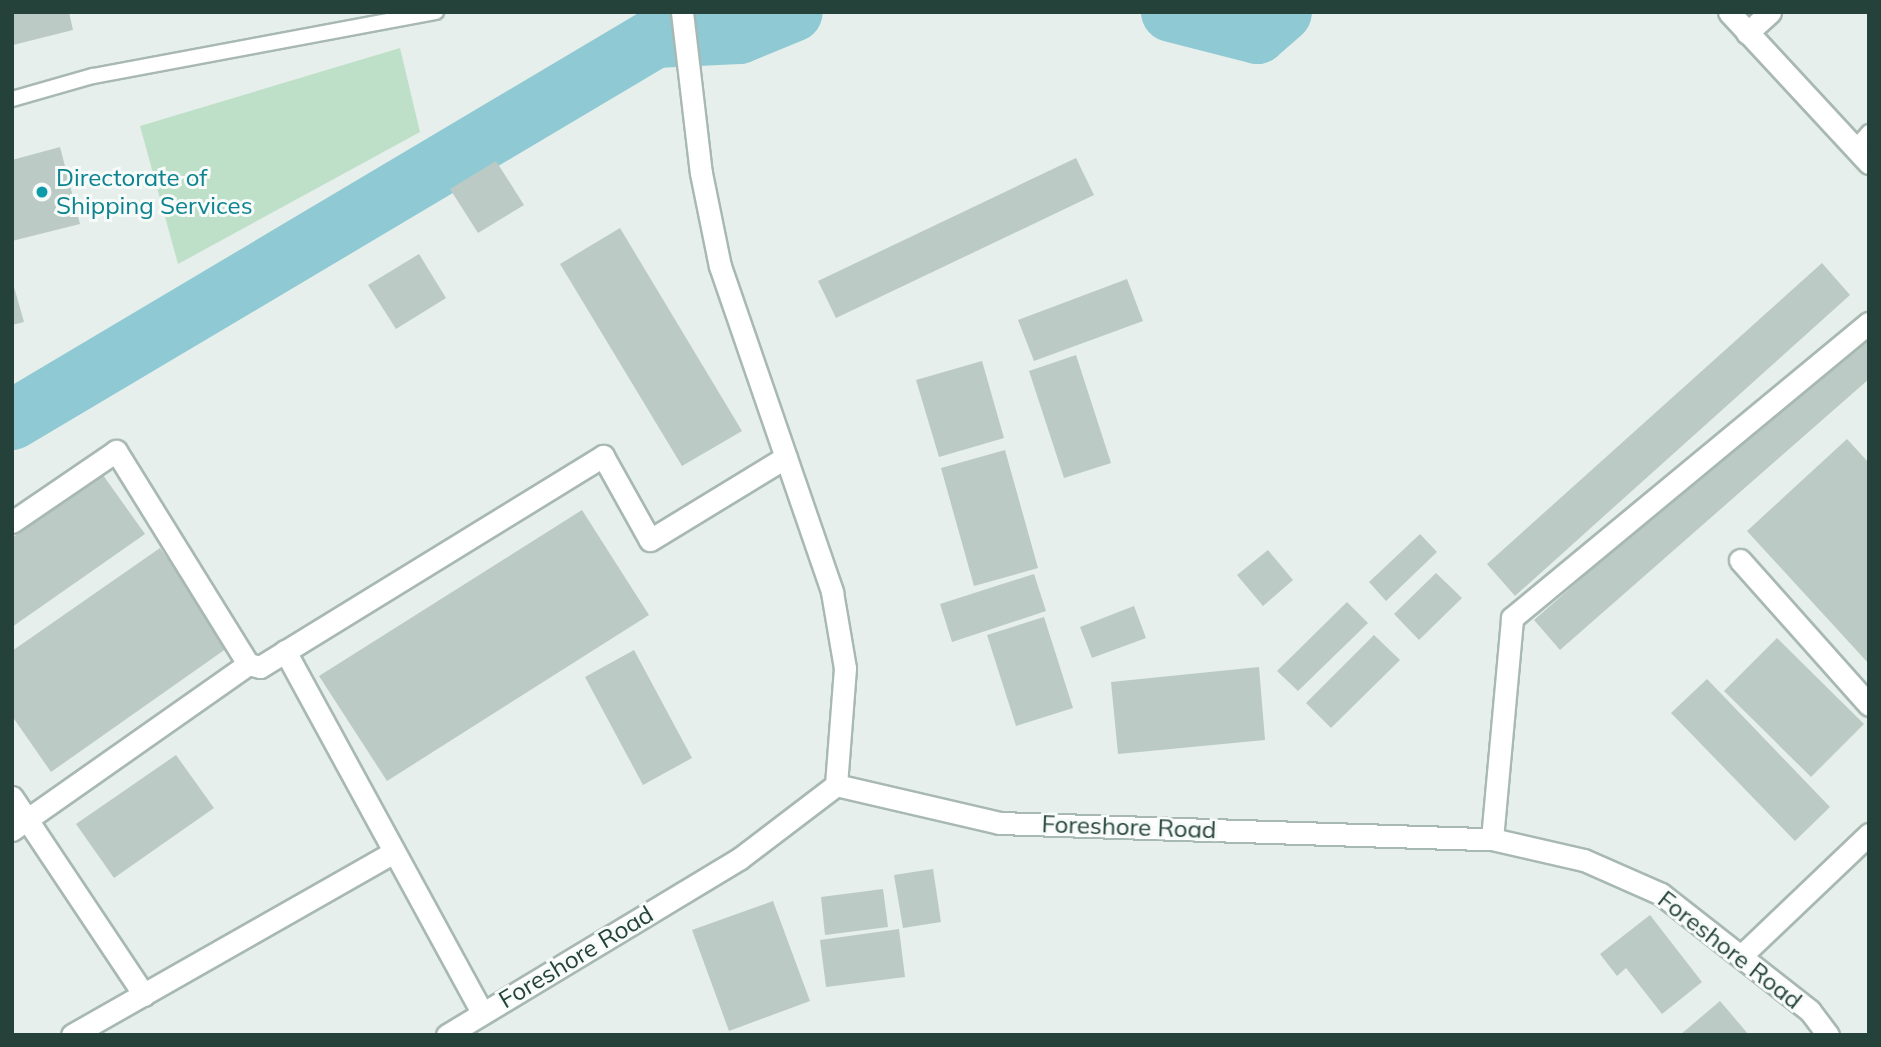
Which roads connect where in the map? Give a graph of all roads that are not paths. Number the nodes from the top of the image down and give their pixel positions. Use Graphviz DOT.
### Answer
graph roads {
  1 [pos="436,12"];
  2 [pos="682,12"];
  3 [pos="1729,12"];
  4 [pos="1770,12"];
  5 [pos="1747,33"];
  6 [pos="12,99"];
  7 [pos="1869,132"];
  8 [pos="1862,156"];
  9 [pos="1869,323"];
  10 [pos="786,457"];
  11 [pos="12,522"];
  12 [pos="1740,560"];
  13 [pos="285,652"];
  14 [pos="248,664"];
  15 [pos="1869,705"];
  16 [pos="836,785"];
  17 [pos="12,797"];
  18 [pos="19,825"];
  19 [pos="1869,834"];
  20 [pos="1492,839"];
  21 [pos="394,852"];
  22 [pos="1741,956"];
  23 [pos="144,995"];
  24 [pos="482,1013"];
  25 [pos="72,1035"];
  26 [pos="447,1035"];
  27 [pos="1828,1035"];
  1 -- 6 [label="lane"];
  2 -- 10 [label="street"];
  3 -- 5 [label="street"];
  4 -- 5 [label="street"];
  5 -- 8 [label="street"];
  7 -- 8 [label="lane"];
  9 -- 20 [label="street"];
  10 -- 13 [label="street"];
  10 -- 16 [label="street"];
  11 -- 14 [label="street"];
  12 -- 15 [label="street"];
  13 -- 14 [label="street"];
  13 -- 21 [label="street"];
  14 -- 18 [label="street"];
  16 -- 20 [label="street, Foreshore Road"];
  16 -- 24 [label="street, Foreshore Road"];
  17 -- 18 [label="street"];
  18 -- 23 [label="street"];
  19 -- 22 [label="street"];
  20 -- 22 [label="street, Foreshore Road"];
  21 -- 23 [label="street"];
  21 -- 24 [label="street"];
  22 -- 27 [label="street, Foreshore Road"];
  23 -- 25 [label="street"];
  24 -- 26 [label="street, Foreshore Road"];
}
